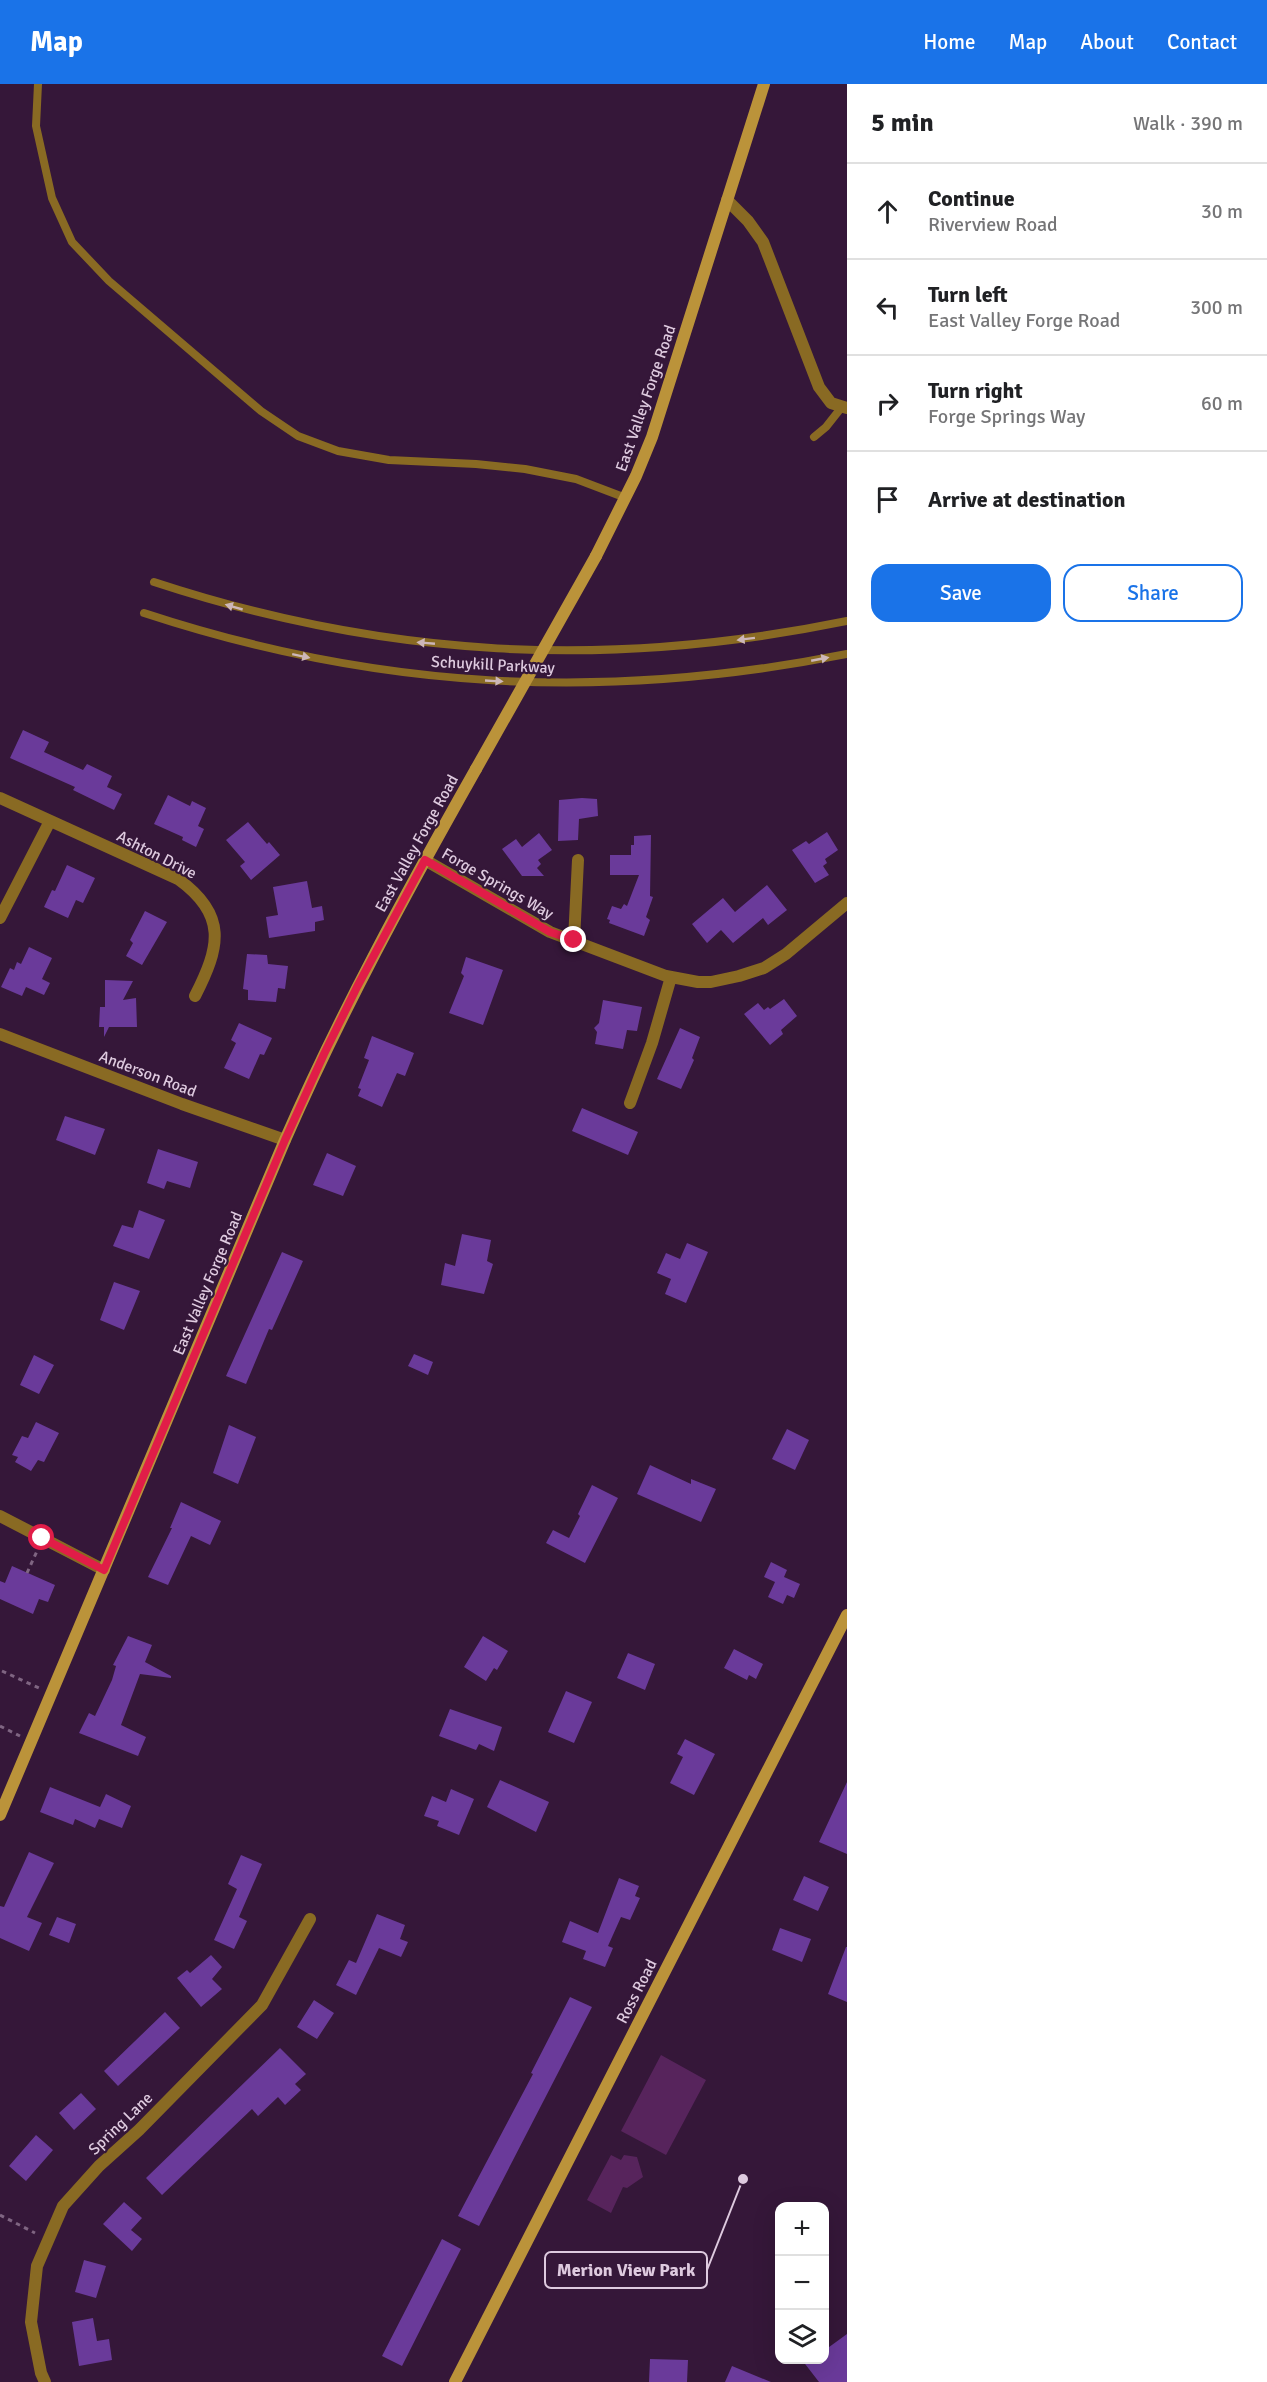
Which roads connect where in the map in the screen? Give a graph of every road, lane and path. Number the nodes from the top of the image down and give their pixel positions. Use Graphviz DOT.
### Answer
graph roads {
  1 [pos="38,84"];
  2 [pos="764,84"];
  3 [pos="727,200"];
  4 [pos="844,408"];
  5 [pos="814,437"];
  6 [pos="626,498"];
  7 [pos="154,582"];
  8 [pos="144,612"];
  9 [pos="847,621"];
  10 [pos="847,654"];
  11 [pos="0,798"];
  12 [pos="50,821"];
  13 [pos="425,860"];
  14 [pos="578,860"];
  15 [pos="847,903"];
  16 [pos="0,918"];
  17 [pos="574,940"];
  18 [pos="671,977"];
  19 [pos="195,996"];
  20 [pos="0,1034"];
  21 [pos="630,1103"];
  22 [pos="285,1140"];
  23 [pos="1,1518"];
  24 [pos="42,1538"];
  25 [pos="104,1570"];
  26 [pos="27,1573"];
  27 [pos="847,1615"];
  28 [pos="2,1671"];
  29 [pos="52,1693"];
  30 [pos="0,1726"];
  31 [pos="32,1741"];
  32 [pos="0,1815"];
  33 [pos="310,1919"];
  34 [pos="0,2215"];
  35 [pos="34,2233"];
  36 [pos="45,2382"];
  37 [pos="455,2382"];
  1 -- 6 [label="lane"];
  2 -- 3 [label="main road, East Valley Forge Road"];
  3 -- 4 [label="street"];
  3 -- 6 [label="main road, East Valley Forge Road"];
  4 -- 5 [label="lane"];
  6 -- 13 [label="main road, East Valley Forge Road, bridge"];
  9 -- 7 [label="lane, Schuykill Parkway, one-way"];
  8 -- 10 [label="lane, Schuykill Parkway, one-way"];
  11 -- 12 [label="street, Ashton Drive"];
  12 -- 16 [label="street"];
  12 -- 19 [label="street, Ashton Drive"];
  13 -- 17 [label="street, Forge Springs Way"];
  13 -- 22 [label="main road, East Valley Forge Road"];
  14 -- 17 [label="street"];
  15 -- 18 [label="street, Forge Springs Way"];
  17 -- 18 [label="street, Forge Springs Way"];
  18 -- 21 [label="street"];
  20 -- 22 [label="street, Anderson Road"];
  22 -- 25 [label="main road, East Valley Forge Road"];
  23 -- 24 [label="street"];
  24 -- 25 [label="street"];
  24 -- 26 [label="path"];
  25 -- 29 [label="main road, East Valley Forge Road"];
  27 -- 37 [label="main road, Ross Road"];
  28 -- 29 [label="path"];
  29 -- 31 [label="main road, East Valley Forge Road"];
  30 -- 31 [label="path"];
  31 -- 32 [label="main road, East Valley Forge Road"];
  33 -- 36 [label="street, Spring Lane"];
  34 -- 35 [label="path"];
}
